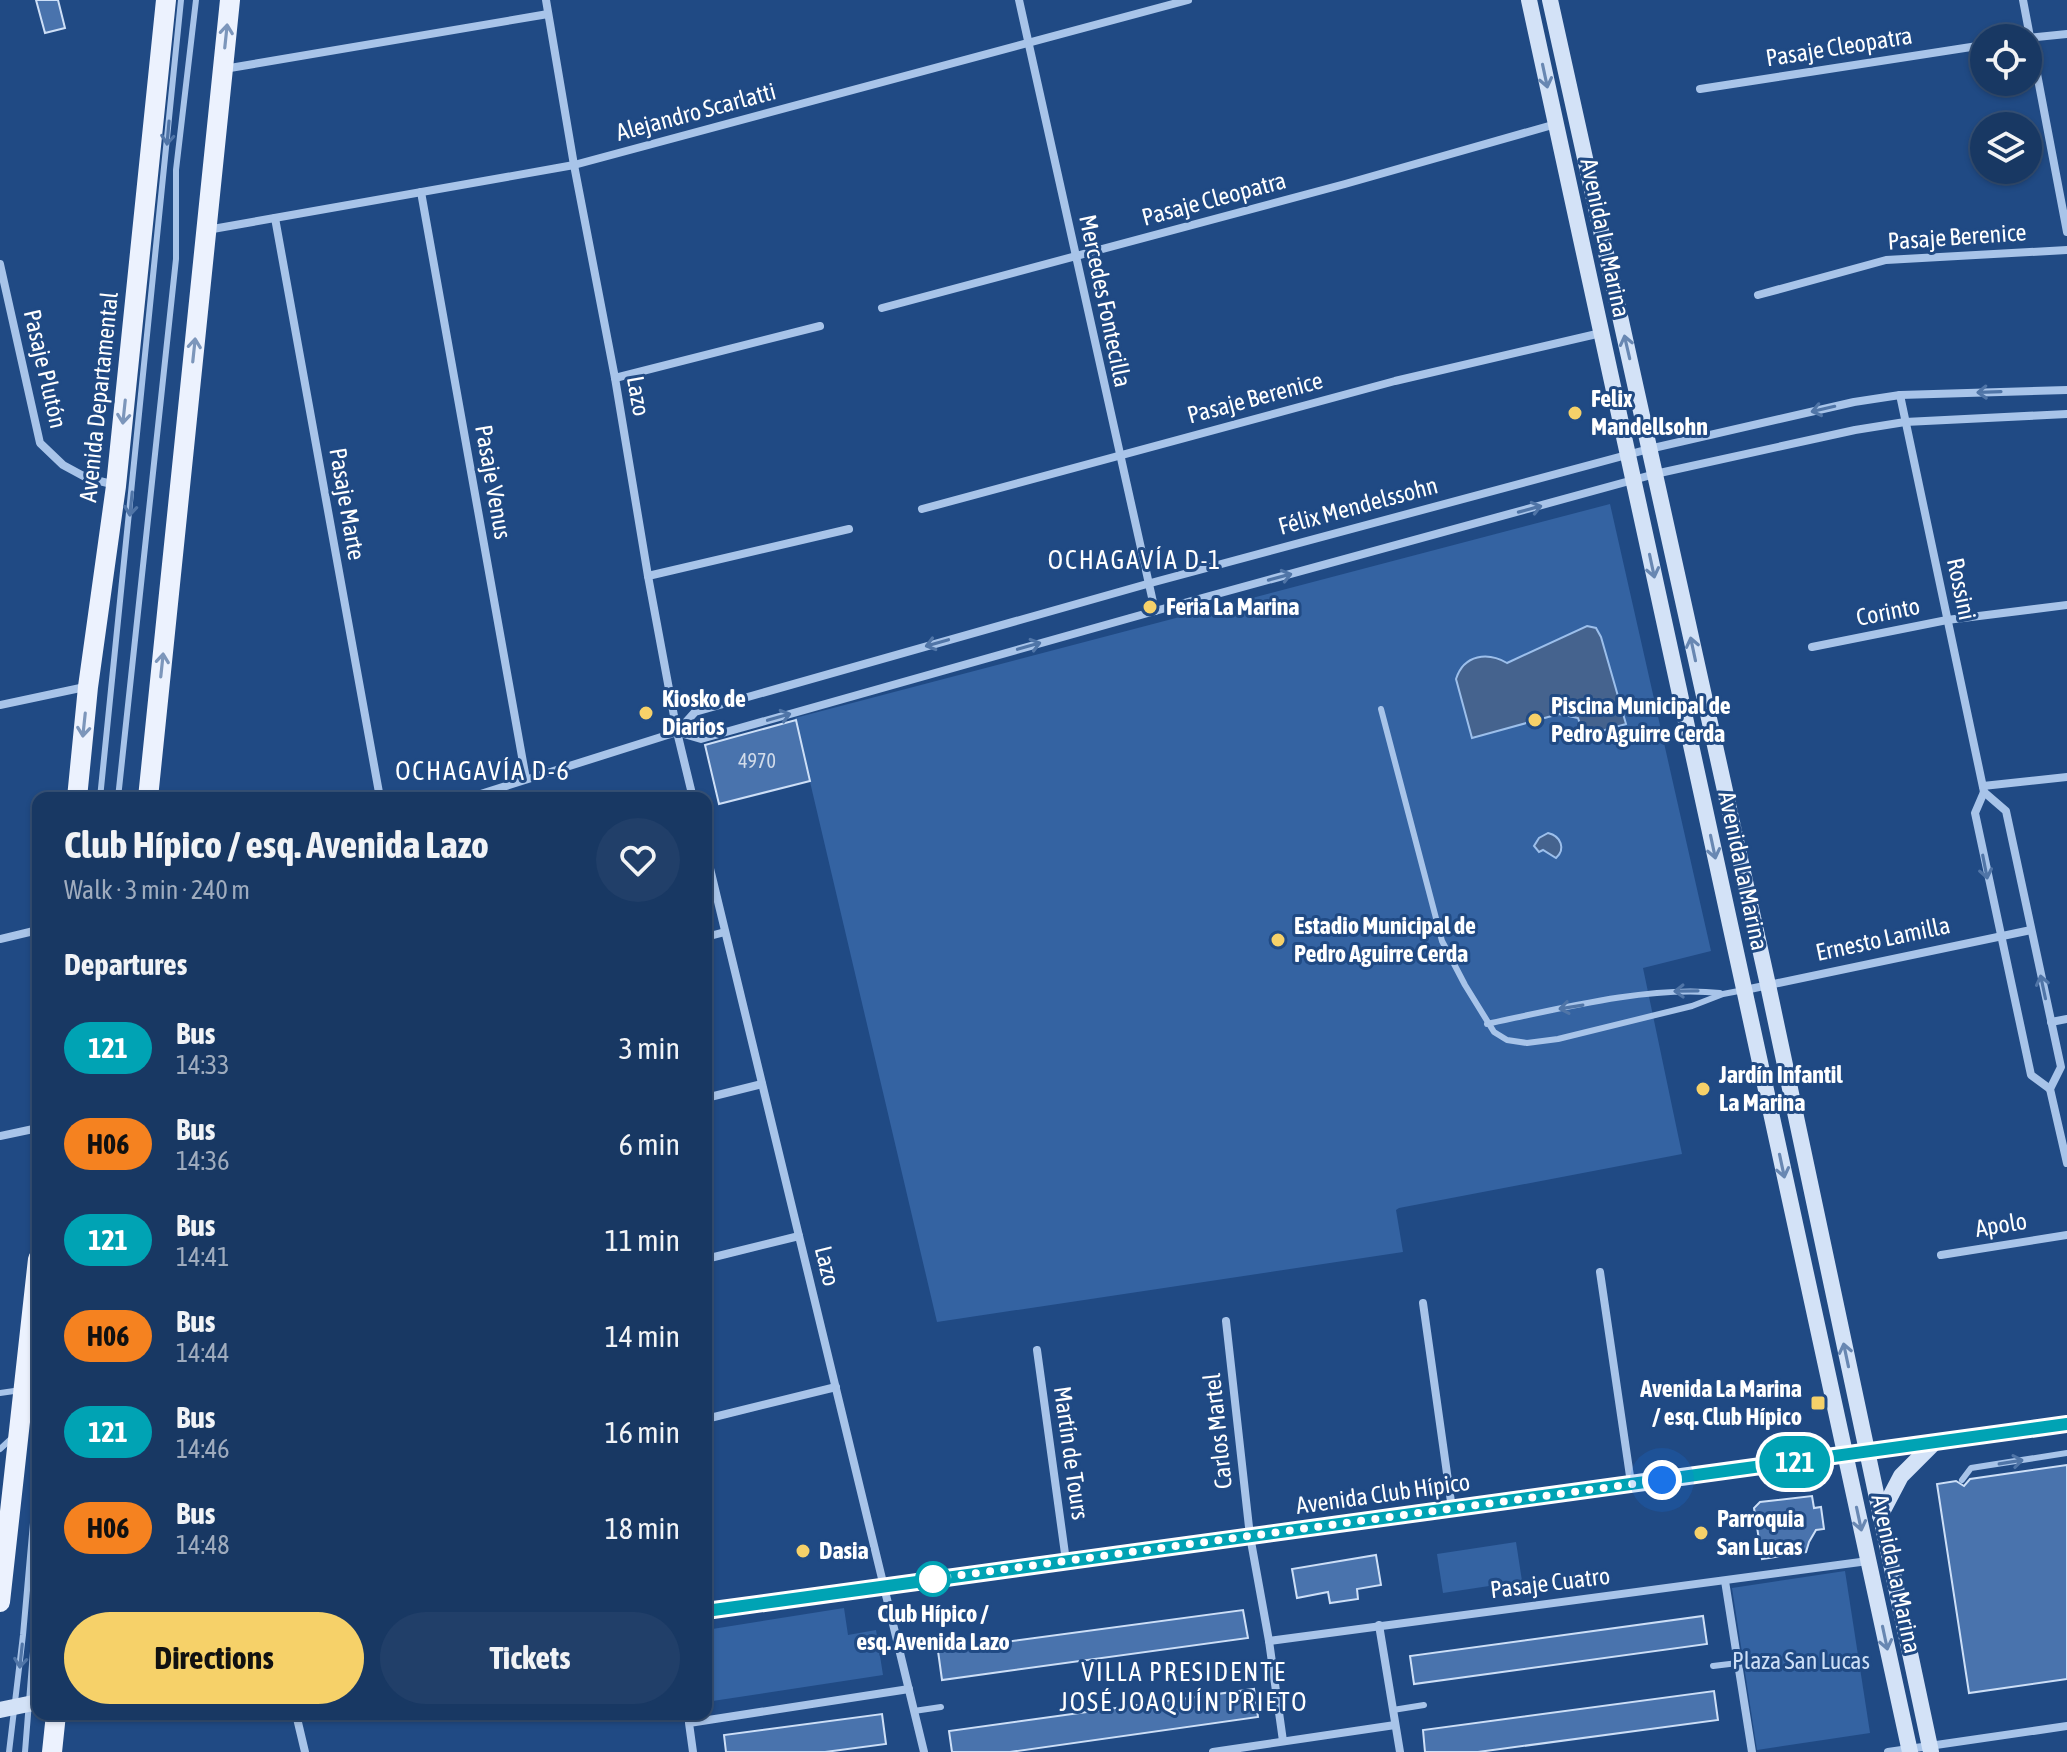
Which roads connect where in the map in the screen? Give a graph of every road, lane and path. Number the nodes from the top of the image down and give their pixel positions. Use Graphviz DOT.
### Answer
graph roads {
  1 [pos="166,0"];
  2 [pos="181,0"];
  3 [pos="196,0"];
  4 [pos="230,0"];
  5 [pos="546,0"];
  6 [pos="1019,0"];
  7 [pos="1188,0"];
  8 [pos="1529,0"];
  9 [pos="1550,0"];
  10 [pos="2023,0"];
  11 [pos="548,14"];
  12 [pos="2027,24"];
  13 [pos="2067,34"];
  14 [pos="2042,37"];
  15 [pos="1029,44"];
  16 [pos="1970,47"];
  17 [pos="223,69"];
  18 [pos="1700,89"];
  19 [pos="2040,96"];
  20 [pos="1556,124"];
  21 [pos="574,165"];
  22 [pos="421,192"];
  23 [pos="275,218"];
  24 [pos="206,230"];
  25 [pos="2067,232"];
  26 [pos="1602,235"];
  27 [pos="1581,239"];
  28 [pos="2067,250"];
  29 [pos="1075,257"];
  30 [pos="0,264"];
  31 [pos="1758,295"];
  32 [pos="882,308"];
  33 [pos="820,326"];
  34 [pos="1601,333"];
  35 [pos="615,378"];
  36 [pos="2067,390"];
  37 [pos="1900,395"];
  38 [pos="2067,414"];
  39 [pos="1905,422"];
  40 [pos="1649,449"];
  41 [pos="1119,455"];
  42 [pos="1627,456"];
  43 [pos="1655,474"];
  44 [pos="1633,481"];
  45 [pos="116,486"];
  46 [pos="922,509"];
  47 [pos="849,529"];
  48 [pos="648,576"];
  49 [pos="1147,584"];
  50 [pos="2067,605"];
  51 [pos="1155,611"];
  52 [pos="1947,620"];
  53 [pos="1812,647"];
  54 [pos="88,687"];
  55 [pos="0,705"];
  56 [pos="1381,709"];
  57 [pos="677,732"];
  58 [pos="2067,777"];
  59 [pos="526,779"];
  60 [pos="1983,789"];
  61 [pos="78,792"];
  62 [pos="101,792"];
  63 [pos="119,792"];
  64 [pos="149,792"];
  65 [pos="379,792"];
  66 [pos="486,792"];
  67 [pos="692,792"];
  68 [pos="1727,801"];
  69 [pos="1704,805"];
  70 [pos="1742,871"];
  71 [pos="1719,876"];
  72 [pos="712,877"];
  73 [pos="2031,930"];
  74 [pos="32,931"];
  75 [pos="725,932"];
  76 [pos="712,935"];
  77 [pos="2000,935"];
  78 [pos="0,939"];
  79 [pos="1768,985"];
  80 [pos="1744,990"];
  81 [pos="1723,994"];
  82 [pos="2067,1019"];
  83 [pos="2051,1022"];
  84 [pos="1487,1024"];
  85 [pos="762,1084"];
  86 [pos="2050,1089"];
  87 [pos="712,1096"];
  88 [pos="1796,1120"];
  89 [pos="1773,1124"];
  90 [pos="32,1129"];
  91 [pos="0,1136"];
  92 [pos="2067,1163"];
  93 [pos="2067,1235"];
  94 [pos="799,1236"];
  95 [pos="1941,1255"];
  96 [pos="712,1258"];
  97 [pos="1826,1261"];
  98 [pos="1804,1265"];
  99 [pos="1600,1272"];
  100 [pos="1423,1303"];
  101 [pos="32,1315"];
  102 [pos="1226,1321"];
  103 [pos="1037,1350"];
  104 [pos="836,1387"];
  105 [pos="24,1389"];
  106 [pos="0,1393"];
  107 [pos="712,1418"];
  108 [pos="2067,1424"];
  109 [pos="20,1431"];
  110 [pos="1934,1443"];
  111 [pos="0,1449"];
  112 [pos="1866,1452"];
  113 [pos="2067,1453"];
  114 [pos="1845,1455"];
  115 [pos="1962,1480"];
  116 [pos="1631,1484"];
  117 [pos="1452,1509"];
  118 [pos="1880,1516"];
  119 [pos="1250,1536"];
  120 [pos="32,1551"];
  121 [pos="1066,1561"];
  122 [pos="1868,1561"];
  123 [pos="1725,1581"];
  124 [pos="884,1586"];
  125 [pos="0,1602"];
  126 [pos="712,1610"];
  127 [pos="1379,1625"];
  128 [pos="32,1630"];
  129 [pos="1269,1641"];
  130 [pos="1738,1663"];
  131 [pos="1713,1666"];
  132 [pos="909,1689"];
  133 [pos="21,1705"];
  134 [pos="1424,1705"];
  135 [pos="941,1707"];
  136 [pos="1393,1710"];
  137 [pos="914,1711"];
  138 [pos="712,1719"];
  139 [pos="55,1720"];
  140 [pos="297,1720"];
  141 [pos="708,1720"];
  142 [pos="1395,1725"];
  143 [pos="2067,1726"];
  144 [pos="1283,1741"];
  145 [pos="1931,1749"];
  146 [pos="1910,1750"];
  147 [pos="9,1752"];
  148 [pos="25,1752"];
  149 [pos="52,1752"];
  150 [pos="305,1752"];
  151 [pos="693,1752"];
  152 [pos="924,1752"];
  153 [pos="1213,1752"];
  154 [pos="1400,1752"];
  155 [pos="1752,1752"];
  156 [pos="1888,1752"];
  1 -- 45 [label="main road, Avenida Departamental, one-way"];
  2 -- 62 [label="lane, one-way"];
  3 -- 63 [label="lane"];
  17 -- 4 [label="main road, one-way"];
  5 -- 11 [label="street, Lazo"];
  6 -- 15 [label="street, Mercedes Fontecilla"];
  7 -- 15 [label="street, Alejandro Scarlatti"];
  8 -- 20 [label="street, Avenida La Marina, one-way"];
  9 -- 26 [label="street, Avenida La Marina"];
  10 -- 12 [label="street"];
  11 -- 17 [label="street"];
  11 -- 21 [label="street, Lazo"];
  13 -- 14 [label="street"];
  15 -- 21 [label="street, Alejandro Scarlatti"];
  15 -- 29 [label="street, Mercedes Fontecilla"];
  16 -- 18 [label="street, Pasaje Cleopatra"];
  17 -- 24 [label="main road"];
  19 -- 25 [label="street"];
  20 -- 27 [label="street, Avenida La Marina"];
  20 -- 29 [label="street, Pasaje Cleopatra"];
  21 -- 22 [label="street, Alejandro Scarlatti"];
  21 -- 35 [label="street, Lazo"];
  22 -- 23 [label="street, Alejandro Scarlatti"];
  22 -- 59 [label="street, Pasaje Venus"];
  23 -- 24 [label="street, Alejandro Scarlatti"];
  23 -- 65 [label="street, Pasaje Marte"];
  64 -- 24 [label="main road, one-way"];
  26 -- 27 [label="street"];
  40 -- 26 [label="street, Avenida La Marina, one-way"];
  27 -- 34 [label="street, Avenida La Marina"];
  28 -- 31 [label="street, Pasaje Berenice"];
  29 -- 32 [label="street, Pasaje Cleopatra"];
  29 -- 41 [label="street, Mercedes Fontecilla"];
  30 -- 45 [label="street, Pasaje Plutón"];
  33 -- 35 [label="street"];
  34 -- 41 [label="street, Pasaje Berenice"];
  34 -- 42 [label="street, Avenida La Marina"];
  35 -- 48 [label="street, Lazo"];
  36 -- 37 [label="street, Félix Mendelssohn, one-way"];
  37 -- 39 [label="street, Rossini"];
  37 -- 40 [label="street, Félix Mendelssohn, one-way"];
  38 -- 39 [label="street, Félix Mendelssohn"];
  39 -- 43 [label="street, Félix Mendelssohn"];
  39 -- 52 [label="street, Rossini"];
  40 -- 42 [label="street, Félix Mendelssohn"];
  40 -- 43 [label="street, Avenida La Marina"];
  41 -- 46 [label="street, Pasaje Berenice"];
  41 -- 49 [label="street, Mercedes Fontecilla"];
  42 -- 44 [label="street, Avenida La Marina"];
  42 -- 49 [label="street, Félix Mendelssohn"];
  43 -- 44 [label="street, Félix Mendelssohn"];
  68 -- 43 [label="street, Avenida La Marina, one-way"];
  51 -- 44 [label="street, Félix Mendelssohn, one-way"];
  44 -- 69 [label="street, Avenida La Marina, one-way"];
  45 -- 54 [label="main road, Avenida Departamental"];
  47 -- 48 [label="street"];
  48 -- 57 [label="street, Lazo"];
  49 -- 51 [label="street, Mercedes Fontecilla"];
  49 -- 57 [label="street, Félix Mendelssohn, one-way"];
  50 -- 52 [label="street, Corinto"];
  57 -- 51 [label="street, Félix Mendelssohn, one-way"];
  52 -- 53 [label="street, Corinto"];
  52 -- 60 [label="street, Rossini"];
  54 -- 55 [label="street"];
  54 -- 61 [label="main road, Avenida Departamental, one-way"];
  56 -- 84 [label="lane"];
  57 -- 59 [label="street, Félix Mendelssohn"];
  57 -- 67 [label="street, Lazo"];
  58 -- 60 [label="street"];
  59 -- 66 [label="street, Félix Mendelssohn"];
  60 -- 73 [label="street, Rossini"];
  60 -- 77 [label="street, Rossini, one-way"];
  68 -- 69 [label="street"];
  68 -- 70 [label="street, Avenida La Marina"];
  69 -- 71 [label="street, Avenida La Marina, one-way"];
  70 -- 71 [label="street"];
  70 -- 79 [label="street, Avenida La Marina"];
  71 -- 80 [label="street, Avenida La Marina"];
  72 -- 75 [label="street, Lazo"];
  73 -- 77 [label="street, Ernesto Lamilla"];
  83 -- 73 [label="street, Rossini, one-way"];
  74 -- 78 [label="street"];
  75 -- 76 [label="street"];
  75 -- 85 [label="street, Lazo"];
  77 -- 79 [label="street, Ernesto Lamilla"];
  77 -- 86 [label="street, Rossini"];
  79 -- 80 [label="street, Ernesto Lamilla"];
  79 -- 88 [label="street, Avenida La Marina"];
  80 -- 81 [label="lane"];
  80 -- 89 [label="street, Avenida La Marina"];
  81 -- 84 [label="lane, one-way"];
  81 -- 84 [label="lane"];
  82 -- 83 [label="street"];
  83 -- 86 [label="street, Rossini"];
  85 -- 87 [label="street"];
  85 -- 94 [label="street, Lazo"];
  86 -- 92 [label="street, Rossini"];
  88 -- 89 [label="street"];
  88 -- 97 [label="street, Avenida La Marina"];
  89 -- 98 [label="street, Avenida La Marina, one-way"];
  90 -- 91 [label="street"];
  93 -- 95 [label="street, Apolo"];
  94 -- 96 [label="street"];
  94 -- 104 [label="street, Lazo"];
  97 -- 98 [label="street"];
  112 -- 97 [label="street, Avenida La Marina, one-way"];
  98 -- 114 [label="street, Avenida La Marina"];
  99 -- 116 [label="street"];
  100 -- 117 [label="street"];
  101 -- 105 [label="main road"];
  102 -- 119 [label="street, Carlos Martel"];
  103 -- 121 [label="street, Martín de Tours"];
  104 -- 107 [label="street"];
  104 -- 124 [label="street, Lazo"];
  105 -- 106 [label="lane"];
  105 -- 109 [label="main road"];
  108 -- 110 [label="street, Avenida Club Hípico"];
  109 -- 111 [label="lane"];
  109 -- 125 [label="main road"];
  110 -- 112 [label="street, Avenida Club Hípico"];
  110 -- 118 [label="street"];
  112 -- 114 [label="street, Avenida Club Hípico"];
  112 -- 118 [label="street, Avenida La Marina"];
  115 -- 113 [label="lane, one-way"];
  114 -- 116 [label="street, Avenida Club Hípico"];
  114 -- 122 [label="street, Avenida La Marina, one-way"];
  116 -- 117 [label="street, Avenida Club Hípico"];
  117 -- 119 [label="street, Avenida Club Hípico"];
  118 -- 145 [label="street, Avenida La Marina"];
  119 -- 121 [label="street, Avenida Club Hípico"];
  119 -- 129 [label="street, Carlos Martel"];
  120 -- 133 [label="lane, one-way"];
  121 -- 124 [label="street, Avenida Club Hípico"];
  122 -- 123 [label="street, Pasaje Cuatro"];
  122 -- 146 [label="street, Avenida La Marina, one-way"];
  123 -- 127 [label="street, Pasaje Cuatro"];
  123 -- 130 [label="street"];
  124 -- 126 [label="street, Avenida Club Hípico"];
  124 -- 132 [label="street, Lazo"];
  127 -- 129 [label="street, Pasaje Cuatro"];
  127 -- 136 [label="street"];
  128 -- 133 [label="lane"];
  129 -- 144 [label="street, Carlos Martel"];
  130 -- 131 [label="lane"];
  130 -- 155 [label="street"];
  132 -- 137 [label="street, Lazo"];
  132 -- 138 [label="street"];
  133 -- 147 [label="lane"];
  133 -- 148 [label="lane"];
  134 -- 136 [label="lane"];
  135 -- 137 [label="lane"];
  136 -- 142 [label="street"];
  137 -- 152 [label="street, Lazo"];
  139 -- 149 [label="main road"];
  140 -- 150 [label="street"];
  141 -- 151 [label="street"];
  142 -- 144 [label="street"];
  142 -- 154 [label="street"];
  143 -- 145 [label="street"];
  144 -- 153 [label="street"];
  145 -- 146 [label="street"];
  146 -- 156 [label="street"];
}
